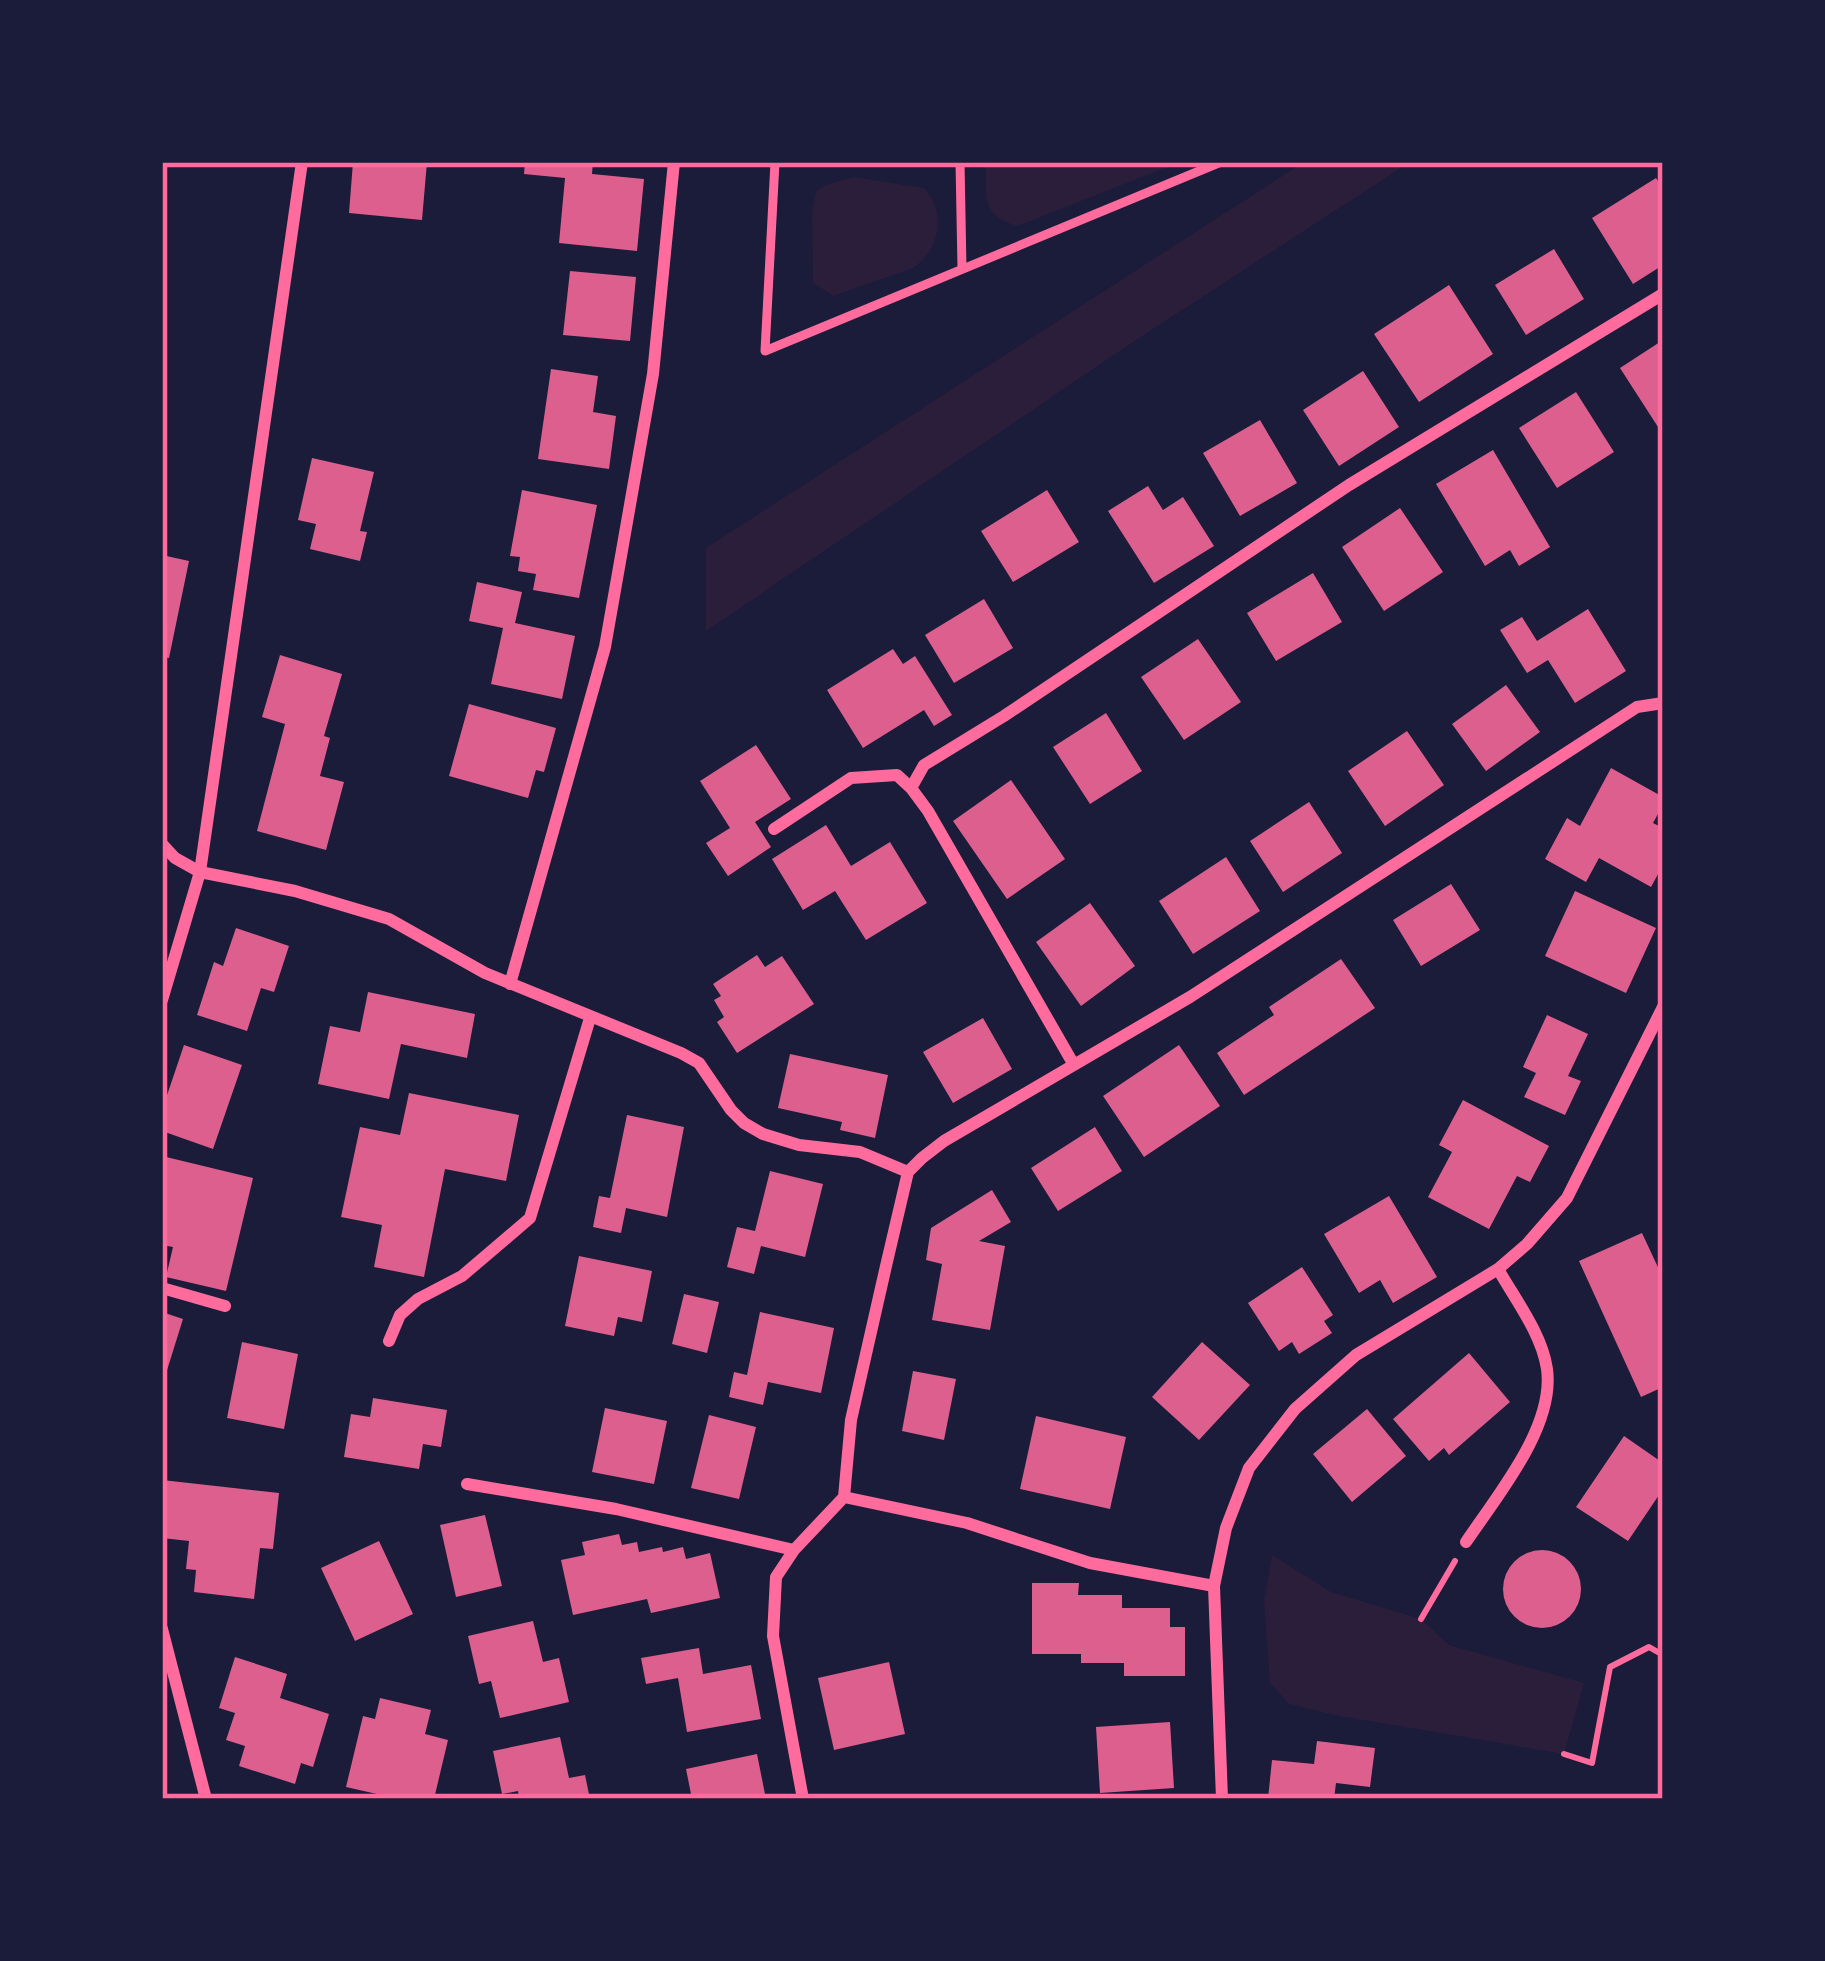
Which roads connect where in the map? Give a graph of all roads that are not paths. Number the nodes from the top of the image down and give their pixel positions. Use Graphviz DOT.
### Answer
graph roads {
  1 [pos="302,162"];
  2 [pos="674,162"];
  3 [pos="775,162"];
  4 [pos="960,162"];
  5 [pos="1222,162"];
  6 [pos="962,269"];
  7 [pos="1663,293"];
  8 [pos="1663,704"];
  9 [pos="911,788"];
  10 [pos="774,829"];
  11 [pos="162,844"];
  12 [pos="200,872"];
  13 [pos="510,984"];
  14 [pos="162,1000"];
  15 [pos="1663,1006"];
  16 [pos="590,1018"];
  17 [pos="1074,1065"];
  18 [pos="908,1172"];
  19 [pos="1498,1269"];
  20 [pos="162,1288"];
  21 [pos="225,1306"];
  22 [pos="389,1341"];
  23 [pos="467,1484"];
  24 [pos="844,1497"];
  25 [pos="1466,1542"];
  26 [pos="794,1550"];
  27 [pos="1214,1586"];
  28 [pos="162,1629"];
  29 [pos="206,1799"];
  30 [pos="803,1799"];
  31 [pos="1222,1799"];
  1 -- 12 [label="street"];
  2 -- 13 [label="street"];
  3 -- 6 [label="lane"];
  4 -- 6 [label="lane"];
  5 -- 6 [label="lane"];
  7 -- 9 [label="street"];
  8 -- 17 [label="street"];
  9 -- 10 [label="street"];
  9 -- 17 [label="street"];
  11 -- 12 [label="street"];
  12 -- 13 [label="street"];
  12 -- 14 [label="street"];
  13 -- 16 [label="street"];
  15 -- 19 [label="street"];
  16 -- 18 [label="street"];
  16 -- 22 [label="street"];
  17 -- 18 [label="street"];
  18 -- 24 [label="street"];
  19 -- 25 [label="street"];
  19 -- 27 [label="street"];
  20 -- 21 [label="street"];
  23 -- 26 [label="street"];
  24 -- 26 [label="street"];
  24 -- 27 [label="street"];
  26 -- 30 [label="street"];
  27 -- 31 [label="street"];
  28 -- 29 [label="street"];
}
